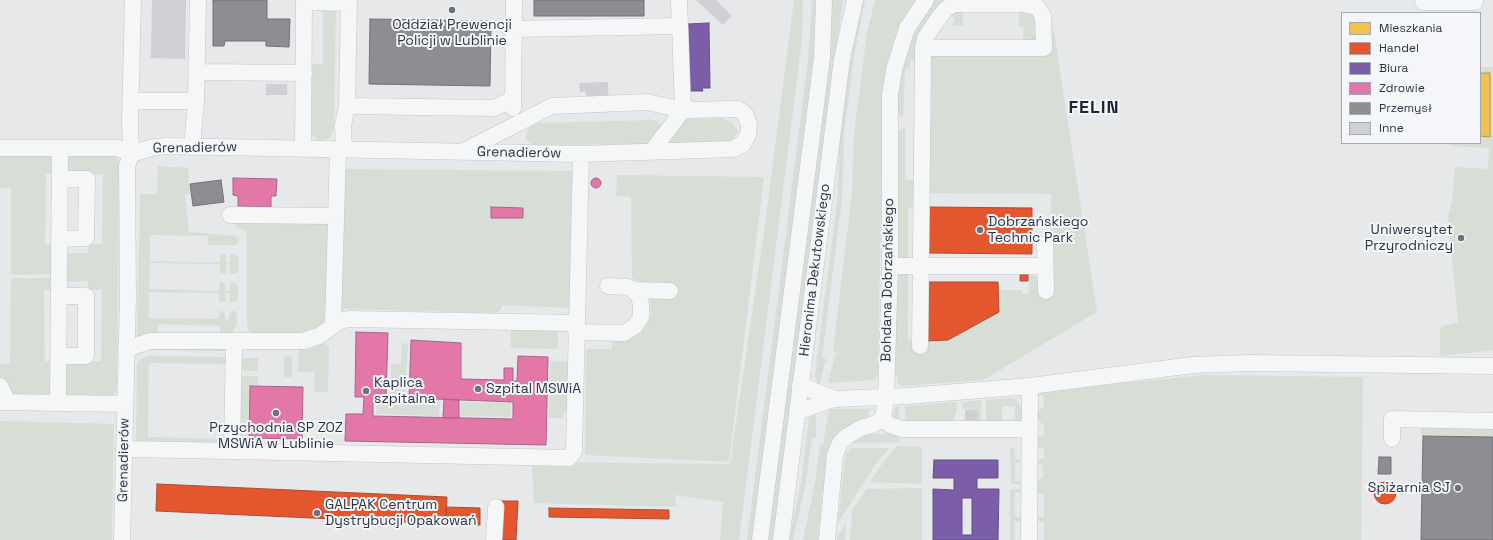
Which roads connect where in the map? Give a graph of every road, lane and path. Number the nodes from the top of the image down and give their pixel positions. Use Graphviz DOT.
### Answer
graph roads {
  1 [pos="133,0"];
  2 [pos="198,0"];
  3 [pos="514,0"];
  4 [pos="679,0"];
  5 [pos="824,0"];
  6 [pos="854,0"];
  7 [pos="926,0"];
  8 [pos="321,1"];
  9 [pos="349,1"];
  10 [pos="1423,2"];
  11 [pos="1475,5"];
  12 [pos="680,26"];
  13 [pos="514,29"];
  14 [pos="923,48"];
  15 [pos="196,72"];
  16 [pos="304,73"];
  17 [pos="513,99"];
  18 [pos="130,101"];
  19 [pos="196,101"];
  20 [pos="347,106"];
  21 [pos="683,110"];
  22 [pos="518,121"];
  23 [pos="192,146"];
  24 [pos="0,148"];
  25 [pos="60,148"];
  26 [pos="303,149"];
  27 [pos="341,149"];
  28 [pos="652,151"];
  29 [pos="462,152"];
  30 [pos="131,154"];
  31 [pos="581,154"];
  32 [pos="60,179"];
  33 [pos="230,215"];
  34 [pos="335,216"];
  35 [pos="60,238"];
  36 [pos="1045,244"];
  37 [pos="890,266"];
  38 [pos="1045,266"];
  39 [pos="921,267"];
  40 [pos="608,286"];
  41 [pos="633,290"];
  42 [pos="670,291"];
  43 [pos="1046,291"];
  44 [pos="59,296"];
  45 [pos="333,325"];
  46 [pos="577,328"];
  47 [pos="234,341"];
  48 [pos="920,346"];
  49 [pos="126,349"];
  50 [pos="59,356"];
  51 [pos="1493,366"];
  52 [pos="800,385"];
  53 [pos="0,386"];
  54 [pos="1030,386"];
  55 [pos="886,398"];
  56 [pos="834,399"];
  57 [pos="4,402"];
  58 [pos="58,403"];
  59 [pos="125,404"];
  60 [pos="797,412"];
  61 [pos="883,419"];
  62 [pos="1493,421"];
  63 [pos="1029,429"];
  64 [pos="1392,439"];
  65 [pos="124,450"];
  66 [pos="232,451"];
  67 [pos="496,507"];
  68 [pos="122,540"];
  69 [pos="494,540"];
  70 [pos="760,540"];
  71 [pos="780,540"];
  72 [pos="827,540"];
  73 [pos="1029,540"];
  1 -- 18 [label="street"];
  2 -- 15 [label="street"];
  3 -- 13 [label="street"];
  4 -- 12 [label="street"];
  5 -- 70 [label="street, Hieronima Dekutowskiego"];
  6 -- 52 [label="street, Hieronima Dekutowskiego"];
  7 -- 37 [label="street, Bohdana Dobrzańskiego"];
  8 -- 9 [label="street"];
  8 -- 16 [label="street"];
  9 -- 20 [label="street"];
  10 -- 11 [label="street"];
  12 -- 13 [label="street"];
  12 -- 21 [label="street"];
  13 -- 17 [label="street"];
  14 -- 14 [label="street"];
  14 -- 39 [label="street"];
  15 -- 16 [label="street"];
  15 -- 19 [label="street"];
  16 -- 26 [label="street"];
  17 -- 20 [label="street"];
  17 -- 22 [label="street"];
  18 -- 19 [label="street"];
  18 -- 30 [label="street"];
  19 -- 23 [label="street"];
  20 -- 27 [label="street"];
  21 -- 22 [label="street"];
  21 -- 28 [label="street"];
  21 -- 28 [label="street, Grenadierów"];
  22 -- 29 [label="street"];
  23 -- 26 [label="street, Grenadierów"];
  23 -- 30 [label="street, Grenadierów"];
  24 -- 25 [label="street"];
  25 -- 30 [label="street"];
  25 -- 32 [label="street"];
  26 -- 27 [label="street, Grenadierów"];
  27 -- 29 [label="street, Grenadierów"];
  27 -- 34 [label="street"];
  28 -- 31 [label="street, Grenadierów"];
  29 -- 31 [label="street, Grenadierów"];
  30 -- 49 [label="street, Grenadierów"];
  31 -- 46 [label="street"];
  32 -- 35 [label="street"];
  32 -- 35 [label="street"];
  33 -- 34 [label="street"];
  34 -- 45 [label="street"];
  35 -- 44 [label="street"];
  36 -- 38 [label="street"];
  37 -- 39 [label="street"];
  37 -- 55 [label="street, Bohdana Dobrzańskiego"];
  38 -- 39 [label="street"];
  38 -- 43 [label="street"];
  39 -- 48 [label="street"];
  40 -- 41 [label="street"];
  41 -- 42 [label="street"];
  41 -- 46 [label="street"];
  44 -- 50 [label="street"];
  44 -- 50 [label="street"];
  45 -- 46 [label="street"];
  45 -- 47 [label="street"];
  46 -- 66 [label="street"];
  47 -- 49 [label="street"];
  47 -- 66 [label="street"];
  49 -- 59 [label="street, Grenadierów"];
  50 -- 58 [label="street"];
  51 -- 54 [label="street"];
  52 -- 56 [label="street"];
  52 -- 60 [label="street, Hieronima Dekutowskiego"];
  53 -- 57 [label="street"];
  54 -- 55 [label="street"];
  54 -- 63 [label="street"];
  55 -- 56 [label="street"];
  55 -- 61 [label="street, Bohdana Dobrzańskiego"];
  56 -- 60 [label="street"];
  57 -- 58 [label="street"];
  58 -- 59 [label="street"];
  59 -- 65 [label="street, Grenadierów"];
  60 -- 71 [label="street, Hieronima Dekutowskiego"];
  61 -- 63 [label="street"];
  61 -- 72 [label="street"];
  62 -- 64 [label="street"];
  63 -- 73 [label="street"];
  65 -- 66 [label="street"];
  65 -- 68 [label="street, Grenadierów"];
  67 -- 69 [label="street"];
}
